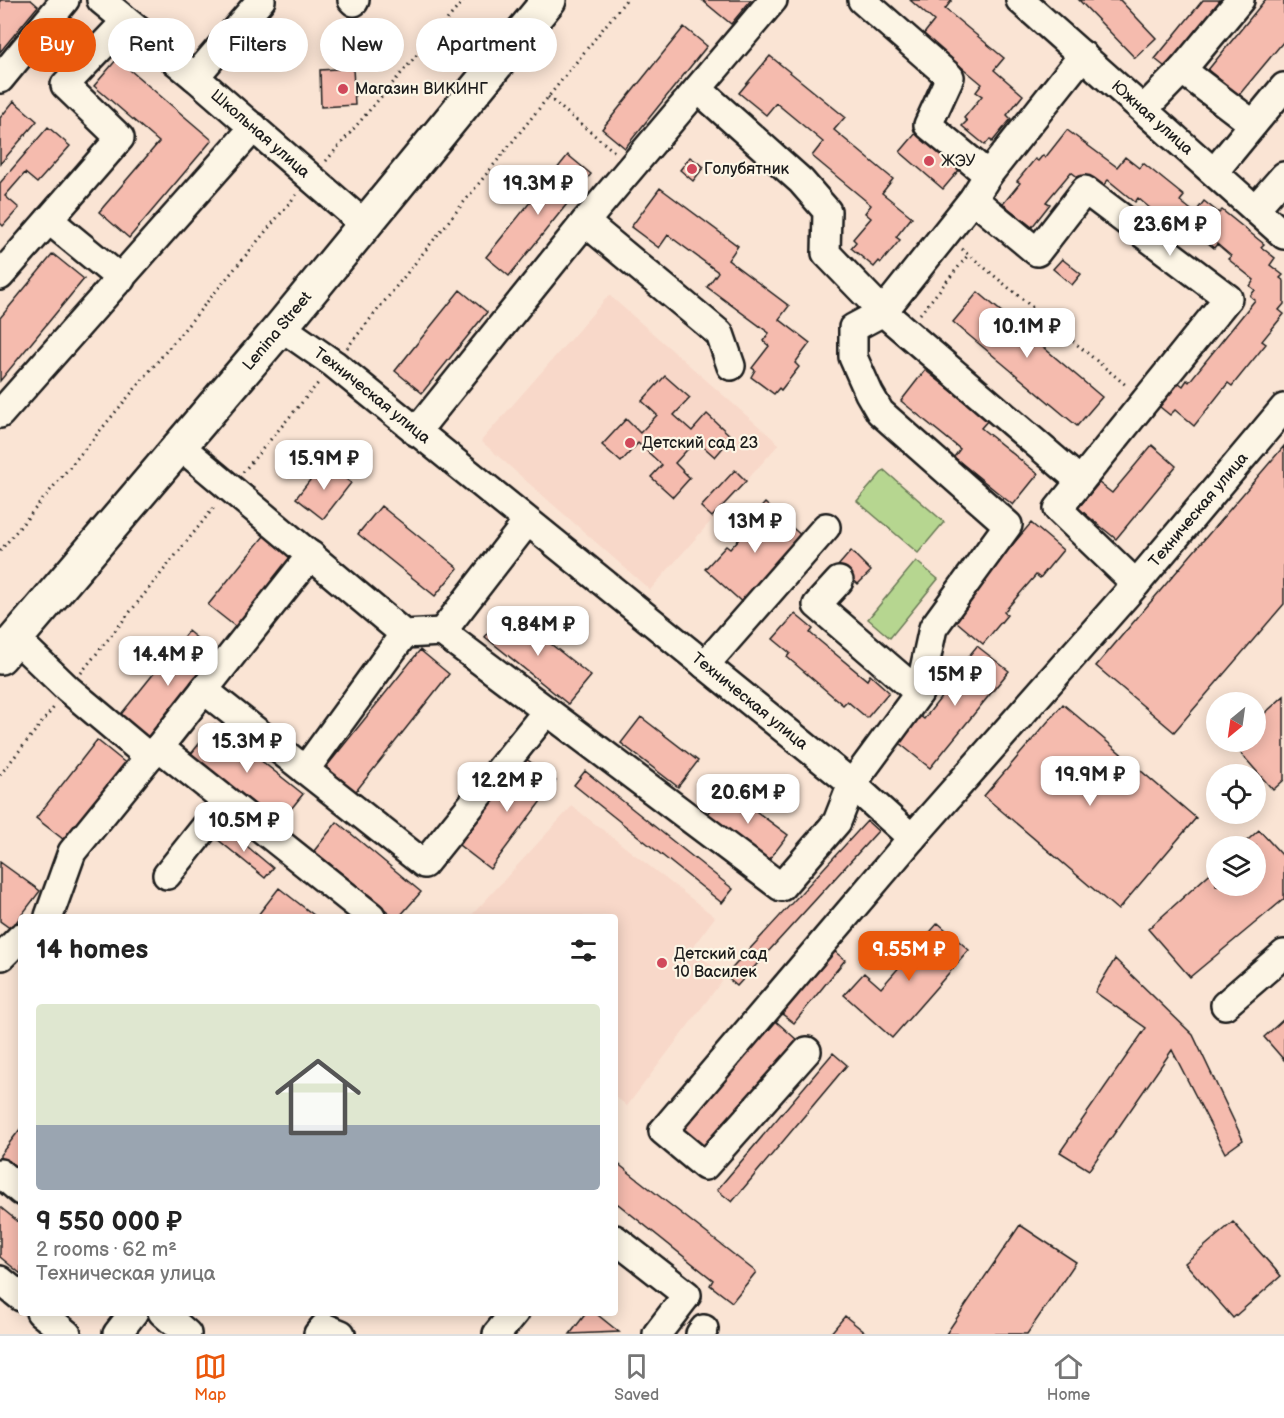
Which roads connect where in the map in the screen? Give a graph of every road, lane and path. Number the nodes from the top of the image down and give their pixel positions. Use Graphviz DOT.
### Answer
graph roads {
  1 [pos="65,0"];
  2 [pos="101,0"];
  3 [pos="261,0"];
  4 [pos="464,0"];
  5 [pos="549,0"];
  6 [pos="626,0"];
  7 [pos="773,0"];
  8 [pos="862,0"];
  9 [pos="1020,0"];
  10 [pos="1240,0"];
  11 [pos="122,18"];
  12 [pos="108,40"];
  13 [pos="1083,55"];
  14 [pos="1182,70"];
  15 [pos="189,72"];
  16 [pos="195,77"];
  17 [pos="0,79"];
  18 [pos="1284,87"];
  19 [pos="698,89"];
  20 [pos="548,97"];
  21 [pos="1144,110"];
  22 [pos="1253,124"];
  23 [pos="254,127"];
  24 [pos="632,167"];
  25 [pos="1214,172"];
  26 [pos="988,175"];
  27 [pos="1284,176"];
  28 [pos="311,178"];
  29 [pos="972,199"];
  30 [pos="1255,209"];
  31 [pos="49,220"];
  32 [pos="585,222"];
  33 [pos="364,224"];
  34 [pos="944,234"];
  35 [pos="1284,235"];
  36 [pos="969,255"];
  37 [pos="0,276"];
  38 [pos="121,279"];
  39 [pos="883,312"];
  40 [pos="281,327"];
  41 [pos="906,332"];
  42 [pos="334,364"];
  43 [pos="731,366"];
  44 [pos="1145,401"];
  45 [pos="1284,408"];
  46 [pos="0,414"];
  47 [pos="416,432"];
  48 [pos="180,446"];
  49 [pos="1080,480"];
  50 [pos="230,488"];
  51 [pos="527,522"];
  52 [pos="826,527"];
  53 [pos="0,551"];
  54 [pos="310,555"];
  55 [pos="839,581"];
  56 [pos="1136,584"];
  57 [pos="442,632"];
  58 [pos="404,634"];
  59 [pos="8,648"];
  60 [pos="705,665"];
  61 [pos="68,689"];
  62 [pos="204,690"];
  63 [pos="919,693"];
  64 [pos="547,711"];
  65 [pos="154,752"];
  66 [pos="305,770"];
  67 [pos="0,775"];
  68 [pos="852,784"];
  69 [pos="226,801"];
  70 [pos="912,838"];
  71 [pos="167,876"];
  72 [pos="50,914"];
  73 [pos="368,914"];
  74 [pos="1284,954"];
  75 [pos="1225,1005"];
  76 [pos="807,1051"];
  77 [pos="0,1173"];
  78 [pos="18,1188"];
  79 [pos="618,1241"];
  80 [pos="0,1280"];
  81 [pos="18,1295"];
  82 [pos="45,1316"];
  83 [pos="131,1316"];
  84 [pos="167,1316"];
  85 [pos="512,1316"];
  86 [pos="67,1334"];
  87 [pos="117,1334"];
  88 [pos="187,1334"];
  89 [pos="497,1334"];
  90 [pos="657,1334"];
  1 -- 17 [label="street"];
  2 -- 11 [label="street, Школьная улица"];
  3 -- 16 [label="street"];
  4 -- 28 [label="path"];
  5 -- 33 [label="main road, Lenina Street"];
  6 -- 20 [label="path"];
  7 -- 19 [label="street"];
  8 -- 26 [label="street"];
  9 -- 13 [label="street, Южная улица"];
  10 -- 14 [label="street"];
  12 -- 31 [label="street"];
  13 -- 21 [label="street, Южная улица"];
  13 -- 26 [label="street"];
  14 -- 21 [label="street"];
  14 -- 22 [label="street"];
  15 -- 16 [label="street, Школьная улица"];
  16 -- 23 [label="street, Школьная улица"];
  18 -- 22 [label="street"];
  19 -- 24 [label="street"];
  19 -- 39 [label="street"];
  20 -- 24 [label="path"];
  20 -- 42 [label="path"];
  21 -- 25 [label="street, Южная улица"];
  22 -- 25 [label="street"];
  23 -- 28 [label="street, Школьная улица"];
  23 -- 38 [label="street"];
  24 -- 32 [label="street"];
  25 -- 30 [label="street, Южная улица"];
  26 -- 29 [label="street"];
  27 -- 30 [label="street"];
  28 -- 33 [label="street, Школьная улица"];
  28 -- 53 [label="path"];
  29 -- 34 [label="street"];
  29 -- 44 [label="street"];
  30 -- 35 [label="street, Южная улица"];
  31 -- 37 [label="street"];
  31 -- 38 [label="street"];
  32 -- 43 [label="street"];
  32 -- 47 [label="street"];
  33 -- 40 [label="main road, Lenina Street"];
  34 -- 36 [label="path"];
  34 -- 39 [label="street"];
  36 -- 41 [label="path"];
  36 -- 44 [label="path"];
  38 -- 46 [label="street"];
  39 -- 41 [label="street"];
  39 -- 63 [label="street"];
  40 -- 42 [label="street, Техническая улица"];
  40 -- 48 [label="main road, Lenina Street"];
  41 -- 49 [label="street"];
  42 -- 47 [label="street, Техническая улица"];
  42 -- 50 [label="path"];
  44 -- 49 [label="street"];
  45 -- 56 [label="street, Техническая улица"];
  47 -- 51 [label="street, Техническая улица"];
  48 -- 50 [label="street"];
  48 -- 59 [label="main road, Lenina Street"];
  49 -- 56 [label="street"];
  50 -- 54 [label="street"];
  50 -- 61 [label="path"];
  51 -- 57 [label="street"];
  51 -- 60 [label="street, Техническая улица"];
  52 -- 60 [label="street"];
  54 -- 58 [label="street"];
  54 -- 62 [label="street"];
  55 -- 63 [label="street"];
  56 -- 70 [label="street, Техническая улица"];
  57 -- 58 [label="street"];
  57 -- 64 [label="street"];
  58 -- 66 [label="street"];
  59 -- 61 [label="street"];
  60 -- 68 [label="street, Техническая улица"];
  61 -- 65 [label="street"];
  61 -- 67 [label="path"];
  62 -- 65 [label="street"];
  62 -- 66 [label="street"];
  63 -- 68 [label="street"];
  64 -- 66 [label="street"];
  64 -- 68 [label="street"];
  65 -- 69 [label="street"];
  65 -- 72 [label="street"];
  68 -- 70 [label="street, Техническая улица"];
  69 -- 71 [label="street"];
  69 -- 73 [label="street"];
  70 -- 76 [label="street"];
  74 -- 75 [label="street"];
  77 -- 78 [label="street"];
  79 -- 90 [label="street"];
  80 -- 81 [label="street"];
  82 -- 86 [label="street"];
  83 -- 87 [label="street"];
  84 -- 88 [label="street"];
  85 -- 89 [label="street"];
}
